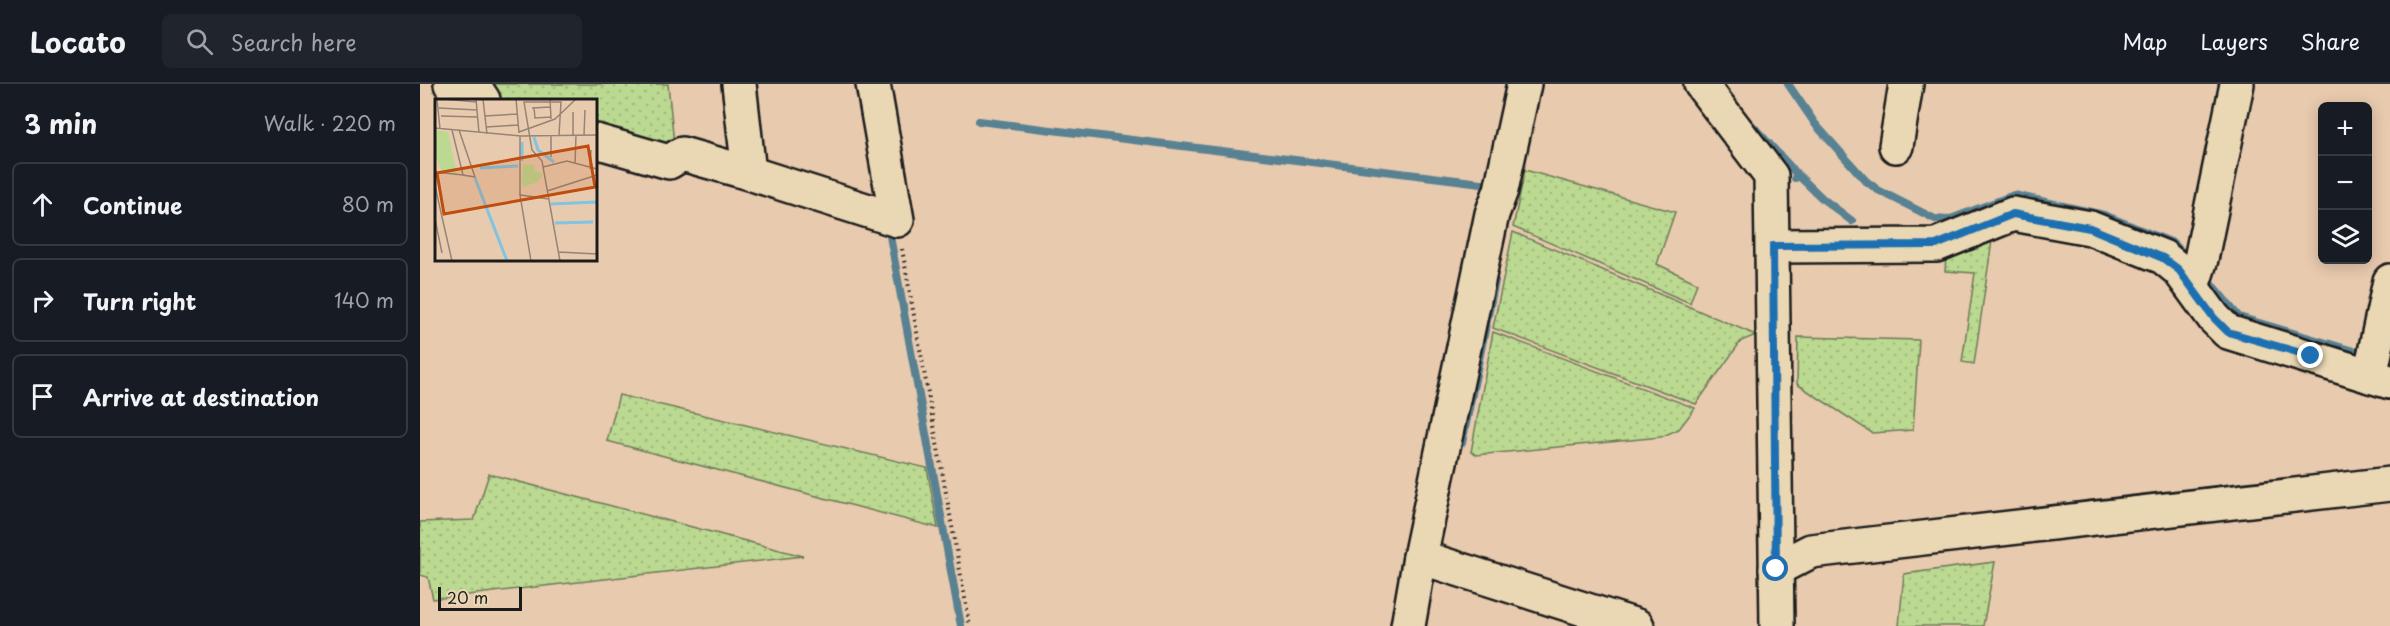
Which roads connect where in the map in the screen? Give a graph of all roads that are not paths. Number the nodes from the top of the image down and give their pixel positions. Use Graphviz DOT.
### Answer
graph roads {
  1 [pos="739,84"];
  2 [pos="873,84"];
  3 [pos="1524,84"];
  4 [pos="1701,84"];
  5 [pos="1906,84"];
  6 [pos="2237,84"];
  7 [pos="597,141"];
  8 [pos="1896,146"];
  9 [pos="749,173"];
  10 [pos="1773,246"];
  11 [pos="2196,274"];
  12 [pos="2390,281"];
  13 [pos="2378,368"];
  14 [pos="2390,484"];
  15 [pos="1420,557"];
  16 [pos="1776,569"];
  17 [pos="1408,626"];
  18 [pos="1637,626"];
  19 [pos="1777,626"];
  1 -- 9 [label="street"];
  2 -- 9 [label="street"];
  3 -- 15 [label="street"];
  4 -- 10 [label="street"];
  5 -- 8 [label="street"];
  6 -- 11 [label="street"];
  7 -- 9 [label="street"];
  10 -- 11 [label="street"];
  10 -- 16 [label="street"];
  11 -- 13 [label="street"];
  12 -- 13 [label="street"];
  14 -- 16 [label="street"];
  15 -- 17 [label="street"];
  15 -- 18 [label="street"];
  16 -- 19 [label="street"];
}
